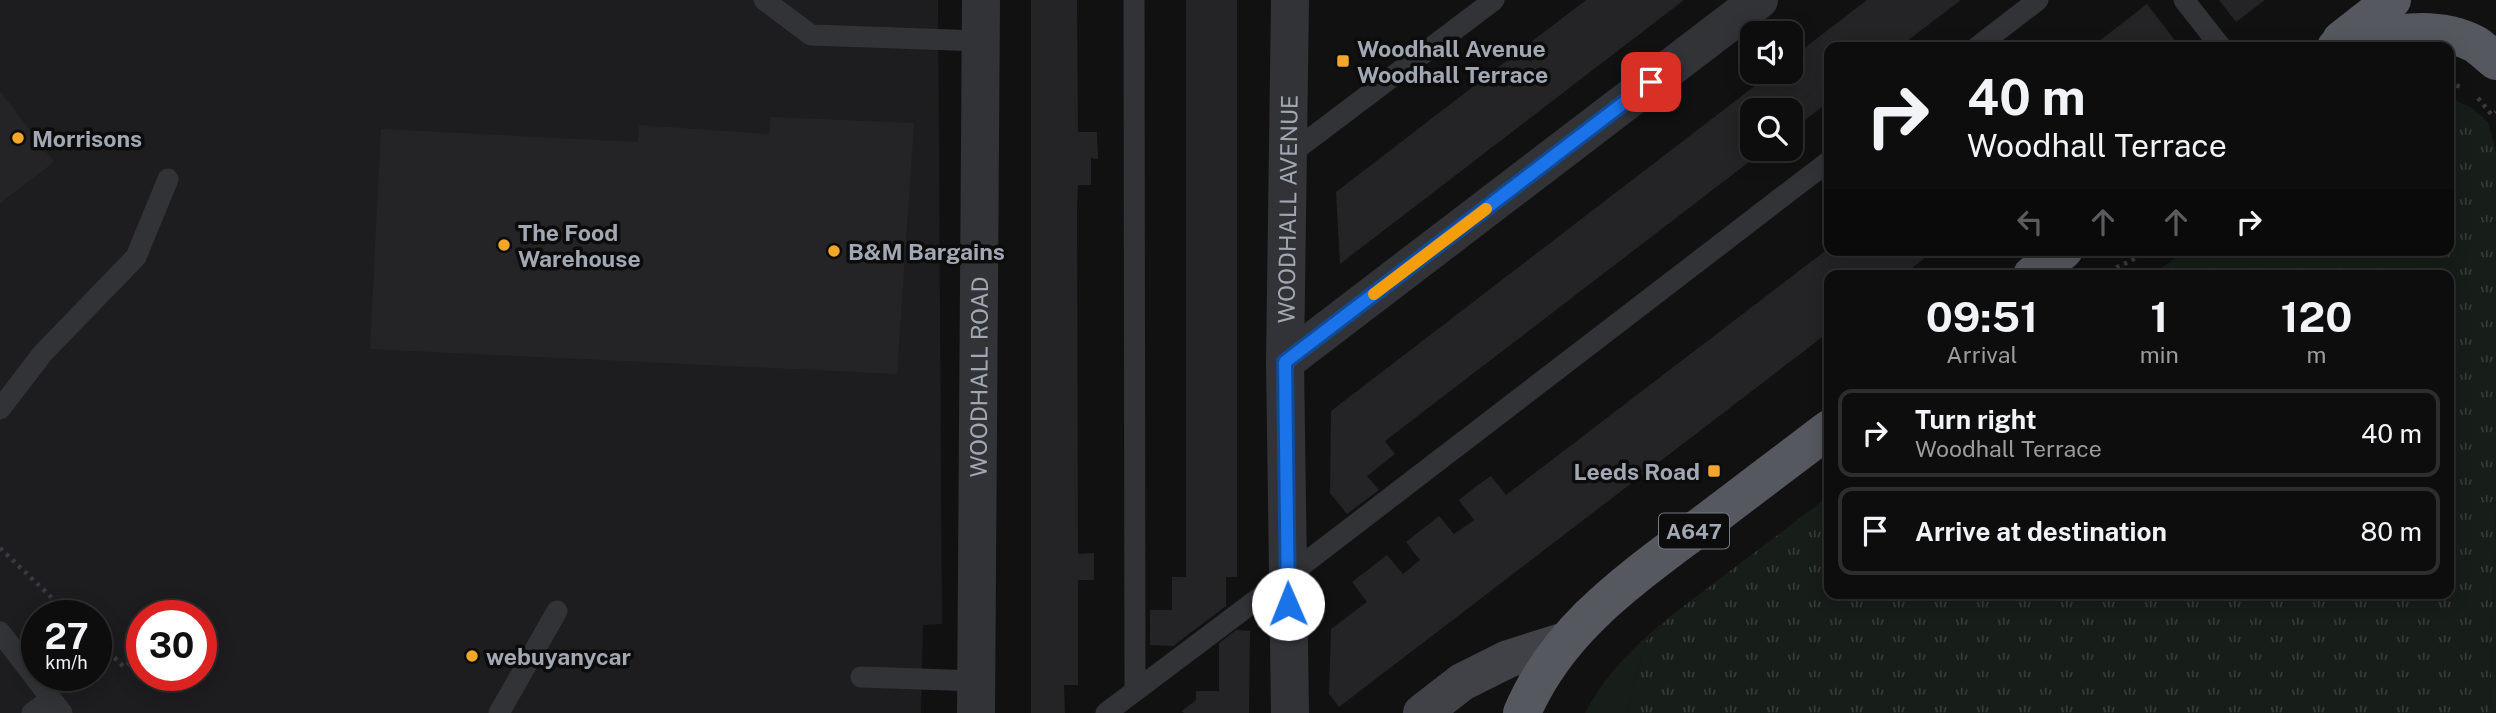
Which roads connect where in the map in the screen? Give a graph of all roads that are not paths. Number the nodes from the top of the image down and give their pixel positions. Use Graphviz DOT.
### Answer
graph roads {
  1 [pos="764,0"];
  2 [pos="981,0"];
  3 [pos="1134,0"];
  4 [pos="1290,0"];
  5 [pos="1494,0"];
  6 [pos="1759,0"];
  7 [pos="2038,0"];
  8 [pos="2184,0"];
  9 [pos="2392,0"];
  10 [pos="981,41"];
  11 [pos="1983,42"];
  12 [pos="2217,42"];
  13 [pos="2339,42"];
  14 [pos="2355,42"];
  15 [pos="2496,61"];
  16 [pos="1290,154"];
  17 [pos="1824,165"];
  18 [pos="168,179"];
  19 [pos="2056,256"];
  20 [pos="2038,270"];
  21 [pos="1285,362"];
  22 [pos="0,409"];
  23 [pos="1824,433"];
  24 [pos="1288,576"];
  25 [pos="557,611"];
  26 [pos="0,632"];
  27 [pos="1565,641"];
  28 [pos="861,677"];
  29 [pos="1135,691"];
  30 [pos="977,697"];
  31 [pos="56,706"];
  32 [pos="32,713"];
  33 [pos="499,713"];
  34 [pos="1106,713"];
  35 [pos="1290,713"];
  36 [pos="1422,713"];
  37 [pos="1522,713"];
  1 -- 10 [label="lane"];
  2 -- 10 [label="street, WOODHALL ROAD"];
  3 -- 29 [label="lane"];
  4 -- 16 [label="street, WOODHALL AVENUE"];
  5 -- 16 [label="lane"];
  6 -- 21 [label="street"];
  7 -- 11 [label="lane"];
  8 -- 12 [label="lane"];
  9 -- 13 [label="highway"];
  10 -- 30 [label="street, WOODHALL ROAD"];
  14 -- 15 [label="highway"];
  16 -- 21 [label="street, WOODHALL AVENUE"];
  17 -- 24 [label="lane"];
  18 -- 22 [label="lane"];
  19 -- 20 [label="highway"];
  21 -- 24 [label="street, WOODHALL AVENUE"];
  23 -- 27 [label="highway, A647"];
  24 -- 29 [label="lane"];
  24 -- 35 [label="street, WOODHALL AVENUE"];
  25 -- 33 [label="lane"];
  26 -- 31 [label="lane"];
  27 -- 36 [label="main road"];
  27 -- 37 [label="highway, A647"];
  28 -- 30 [label="lane"];
  29 -- 34 [label="lane"];
  31 -- 32 [label="lane"];
}
